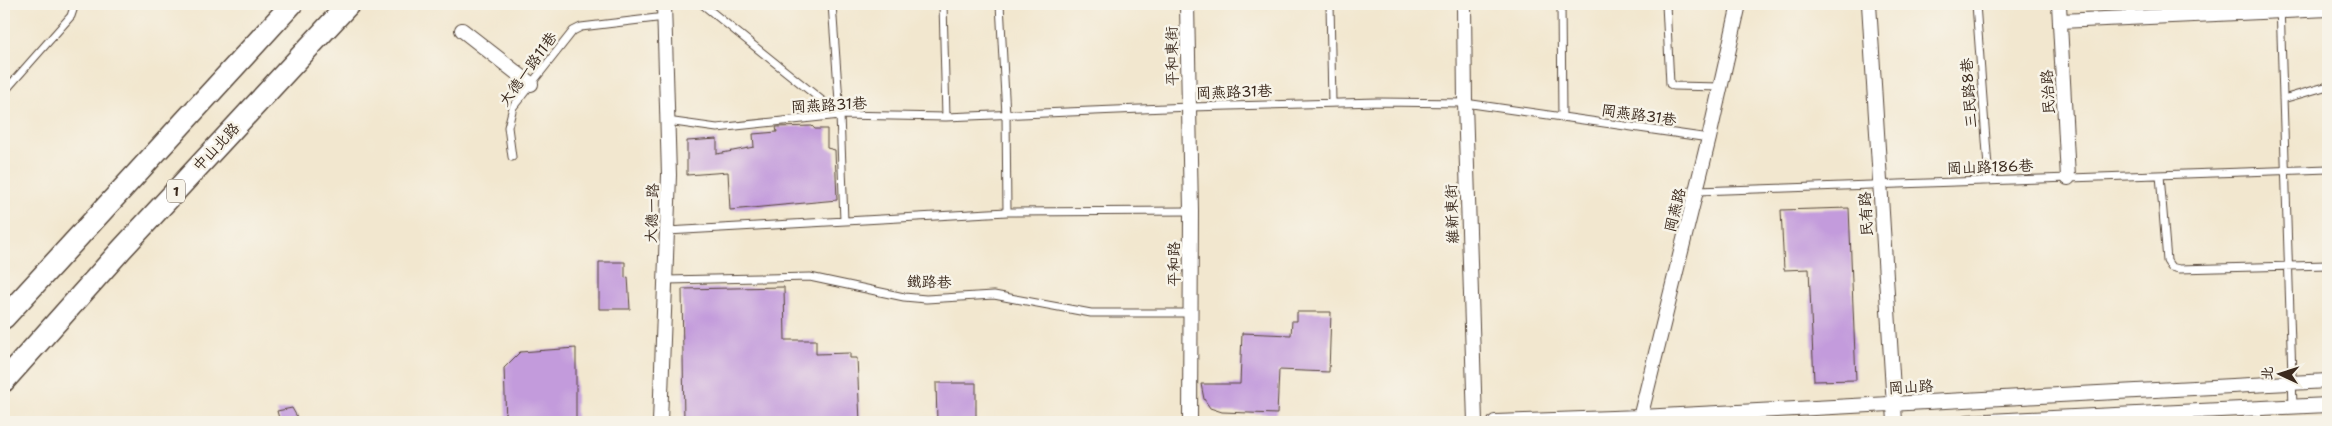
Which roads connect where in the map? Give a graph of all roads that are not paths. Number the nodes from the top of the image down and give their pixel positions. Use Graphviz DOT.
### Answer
graph roads {
  1 [pos="292,4"];
  2 [pos="350,4"];
  3 [pos="702,4"];
  4 [pos="832,4"];
  5 [pos="943,4"];
  6 [pos="1000,4"];
  7 [pos="1187,4"];
  8 [pos="1330,4"];
  9 [pos="1464,4"];
  10 [pos="1561,4"];
  11 [pos="1666,4"];
  12 [pos="1738,4"];
  13 [pos="1869,4"];
  14 [pos="1976,4"];
  15 [pos="2059,4"];
  16 [pos="76,5"];
  17 [pos="2280,8"];
  18 [pos="2328,9"];
  19 [pos="664,11"];
  20 [pos="2060,21"];
  21 [pos="462,30"];
  22 [pos="531,84"];
  23 [pos="2328,86"];
  24 [pos="1721,87"];
  25 [pos="4,92"];
  26 [pos="2283,99"];
  27 [pos="1332,103"];
  28 [pos="1464,103"];
  29 [pos="1190,107"];
  30 [pos="840,115"];
  31 [pos="1006,115"];
  32 [pos="946,118"];
  33 [pos="1562,118"];
  34 [pos="668,120"];
  35 [pos="1709,138"];
  36 [pos="512,157"];
  37 [pos="2328,169"];
  38 [pos="2285,170"];
  39 [pos="2160,175"];
  40 [pos="2068,178"];
  41 [pos="1989,181"];
  42 [pos="1881,185"];
  43 [pos="1696,191"];
  44 [pos="1191,211"];
  45 [pos="1007,212"];
  46 [pos="844,220"];
  47 [pos="668,231"];
  48 [pos="2328,265"];
  49 [pos="2288,266"];
  50 [pos="667,280"];
  51 [pos="1190,313"];
  52 [pos="4,318"];
  53 [pos="4,381"];
  54 [pos="2328,381"];
  55 [pos="2292,383"];
  56 [pos="2152,390"];
  57 [pos="1893,404"];
  58 [pos="2328,405"];
  59 [pos="2293,408"];
  60 [pos="2149,418"];
  61 [pos="1640,420"];
  62 [pos="1595,421"];
  63 [pos="660,422"];
  64 [pos="1190,422"];
  65 [pos="1475,422"];
  66 [pos="1495,422"];
  67 [pos="1895,422"];
  68 [pos="1967,422"];
  1 -- 52 [label="main road"];
  2 -- 53 [label="main road, 中山北路 / 1"];
  3 -- 30 [label="lane"];
  4 -- 30 [label="lane"];
  5 -- 32 [label="lane"];
  6 -- 31 [label="lane"];
  7 -- 29 [label="street, 平和東街"];
  8 -- 27 [label="lane"];
  9 -- 28 [label="street, 維新東街"];
  10 -- 33 [label="lane"];
  11 -- 24 [label="lane"];
  12 -- 24 [label="street, 岡燕路"];
  13 -- 42 [label="street, 民有路"];
  14 -- 41 [label="lane, 三民路8巷"];
  15 -- 20 [label="street, 民治路"];
  16 -- 25 [label="lane"];
  17 -- 18 [label="street"];
  17 -- 20 [label="street"];
  17 -- 26 [label="lane"];
  19 -- 22 [label="lane, 大德一路11巷"];
  19 -- 34 [label="street, 大德一路"];
  20 -- 40 [label="street, 民治路"];
  21 -- 22 [label="street"];
  22 -- 36 [label="lane, 大德一路11巷"];
  23 -- 26 [label="lane"];
  24 -- 35 [label="street, 岡燕路"];
  26 -- 38 [label="lane"];
  27 -- 28 [label="lane, 岡燕路31巷"];
  27 -- 29 [label="lane, 岡燕路31巷"];
  28 -- 33 [label="lane, 岡燕路31巷"];
  28 -- 65 [label="street, 維新東街"];
  29 -- 31 [label="lane, 岡燕路31巷"];
  29 -- 44 [label="street, 平和路"];
  30 -- 32 [label="lane, 岡燕路31巷"];
  30 -- 34 [label="lane, 岡燕路31巷"];
  30 -- 46 [label="lane"];
  31 -- 32 [label="lane, 岡燕路31巷"];
  31 -- 45 [label="lane"];
  33 -- 35 [label="lane, 岡燕路31巷"];
  34 -- 47 [label="street, 大德一路"];
  35 -- 43 [label="street, 岡燕路"];
  37 -- 38 [label="lane, 岡山路186巷"];
  38 -- 39 [label="lane, 岡山路186巷"];
  38 -- 49 [label="lane"];
  39 -- 40 [label="lane, 岡山路186巷"];
  39 -- 49 [label="lane"];
  40 -- 41 [label="lane, 岡山路186巷"];
  41 -- 42 [label="lane, 岡山路186巷"];
  42 -- 43 [label="lane, 岡山路186巷"];
  42 -- 57 [label="street, 民有路"];
  43 -- 61 [label="street, 岡燕路"];
  44 -- 45 [label="lane"];
  44 -- 51 [label="street, 平和路"];
  45 -- 46 [label="lane"];
  46 -- 47 [label="lane"];
  47 -- 50 [label="street, 大德一路"];
  48 -- 49 [label="lane"];
  49 -- 55 [label="lane"];
  50 -- 51 [label="lane, 鐵路巷"];
  50 -- 63 [label="street, 大德一路"];
  51 -- 64 [label="street, 平和路"];
  54 -- 55 [label="street, 岡山路"];
  55 -- 56 [label="street, 岡山路"];
  55 -- 59 [label="lane"];
  56 -- 57 [label="street, 岡山路"];
  56 -- 60 [label="street"];
  57 -- 61 [label="street, 岡山路"];
  57 -- 67 [label="street, 民有路"];
  58 -- 59 [label="street"];
  59 -- 60 [label="street"];
  60 -- 68 [label="street"];
  61 -- 62 [label="street, 岡山路"];
  62 -- 66 [label="street, 岡山路"];
}
